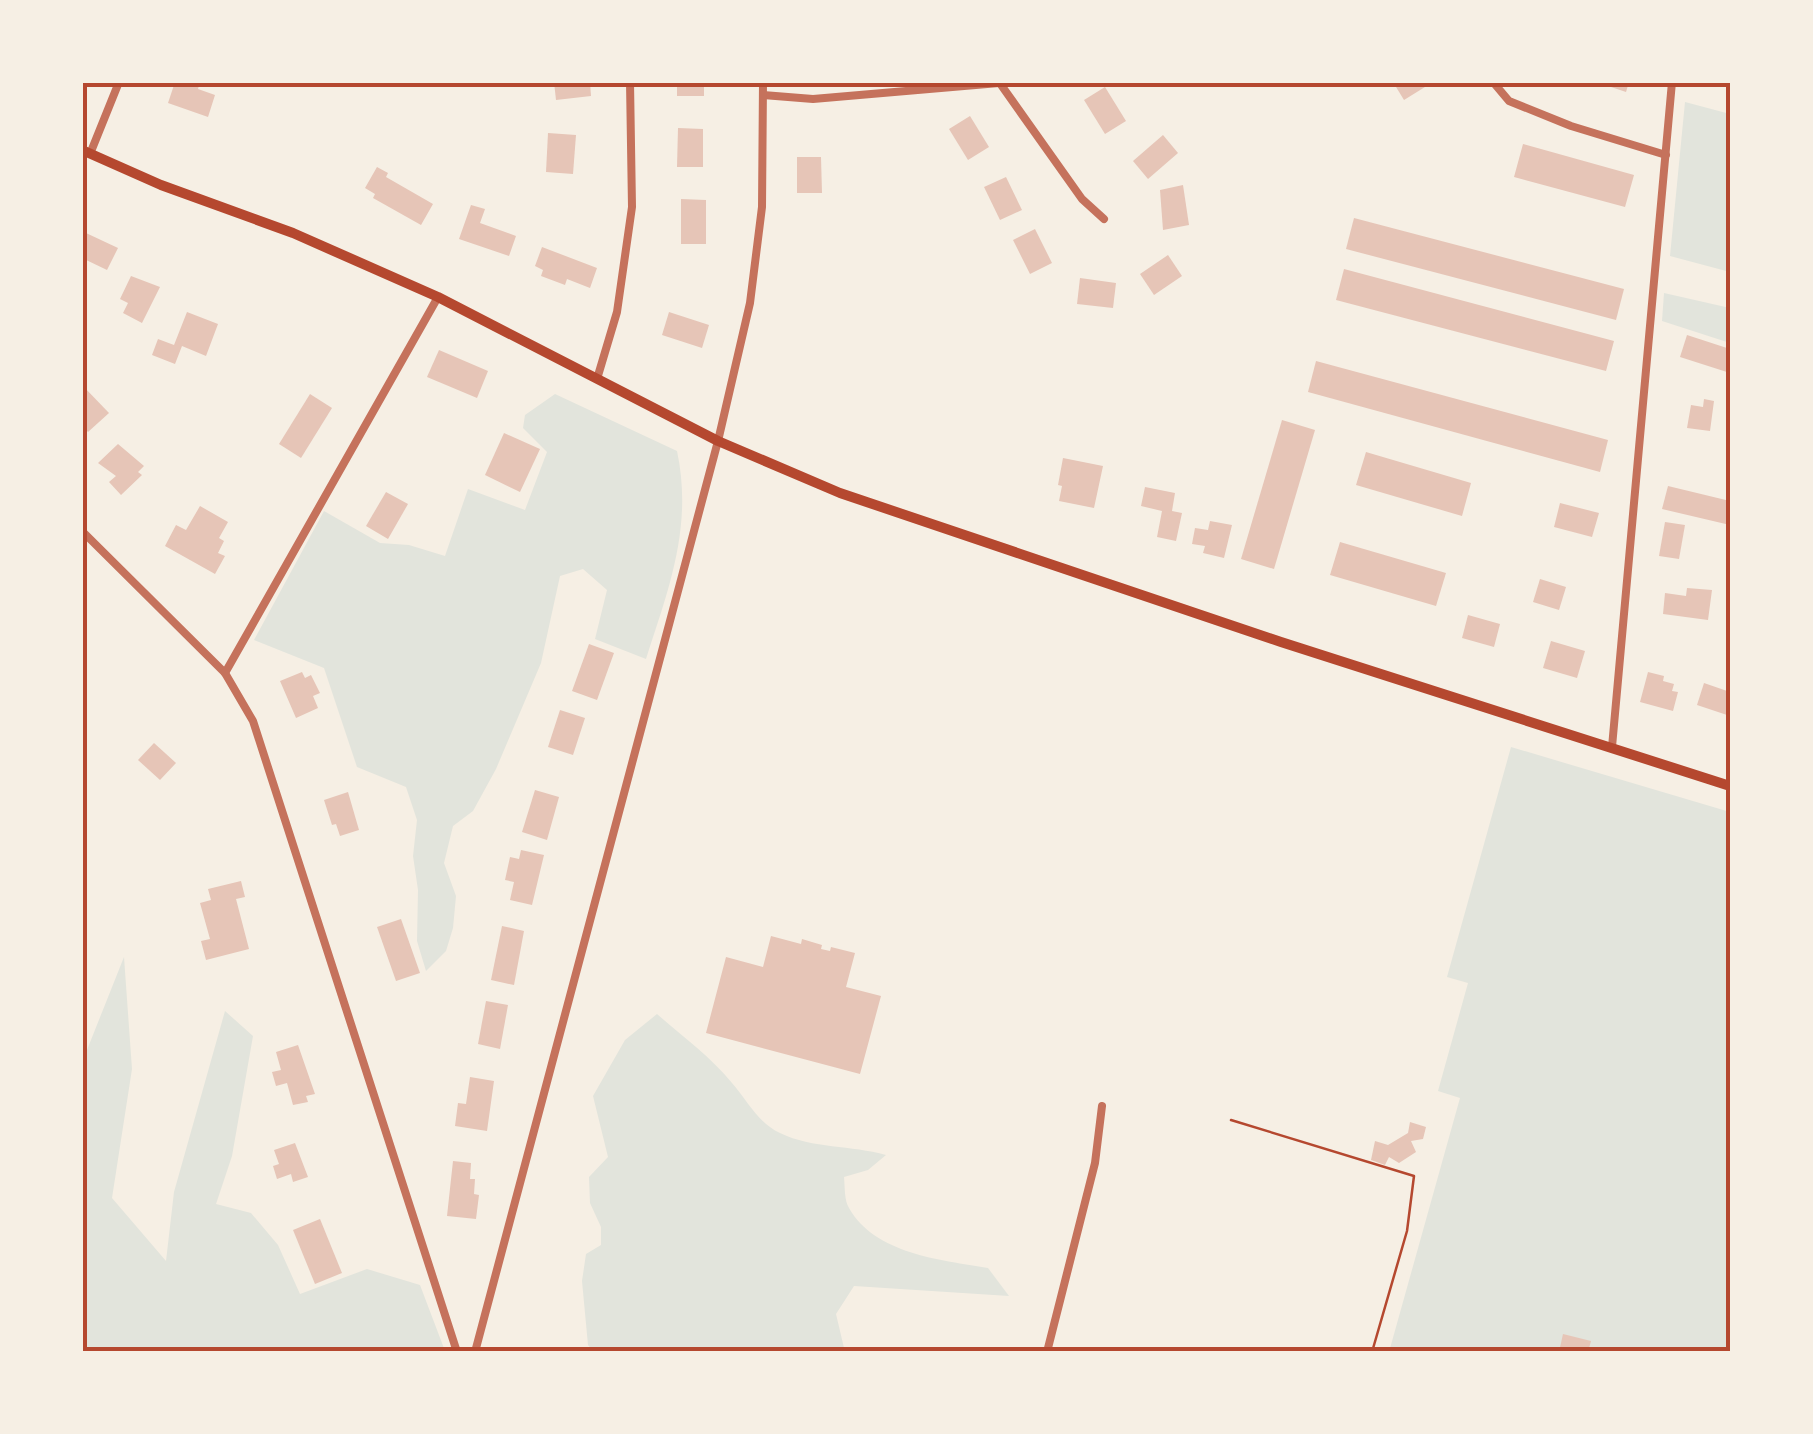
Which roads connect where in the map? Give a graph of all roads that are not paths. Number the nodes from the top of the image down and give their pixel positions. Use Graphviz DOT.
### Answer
graph roads {
  1 [pos="119,82"];
  2 [pos="630,82"];
  3 [pos="763,82"];
  4 [pos="1492,82"];
  5 [pos="1672,82"];
  6 [pos="999,83"];
  7 [pos="762,95"];
  8 [pos="86,152"];
  9 [pos="1666,155"];
  10 [pos="1104,219"];
  11 [pos="438,297"];
  12 [pos="598,379"];
  13 [pos="718,441"];
  14 [pos="82,532"];
  15 [pos="225,673"];
  16 [pos="1612,748"];
  17 [pos="1730,786"];
  18 [pos="1102,1106"];
  19 [pos="457,1352"];
  20 [pos="475,1352"];
  21 [pos="1046,1352"];
  1 -- 8 [label="street"];
  2 -- 12 [label="street"];
  3 -- 7 [label="street"];
  4 -- 9 [label="street"];
  5 -- 9 [label="street"];
  6 -- 7 [label="street"];
  6 -- 10 [label="street"];
  7 -- 13 [label="street"];
  8 -- 11 [label="main road"];
  9 -- 16 [label="street"];
  11 -- 12 [label="main road"];
  11 -- 15 [label="street"];
  12 -- 13 [label="main road"];
  13 -- 16 [label="main road"];
  13 -- 20 [label="street"];
  14 -- 15 [label="street"];
  15 -- 19 [label="street"];
  16 -- 17 [label="main road"];
  18 -- 21 [label="street"];
}
